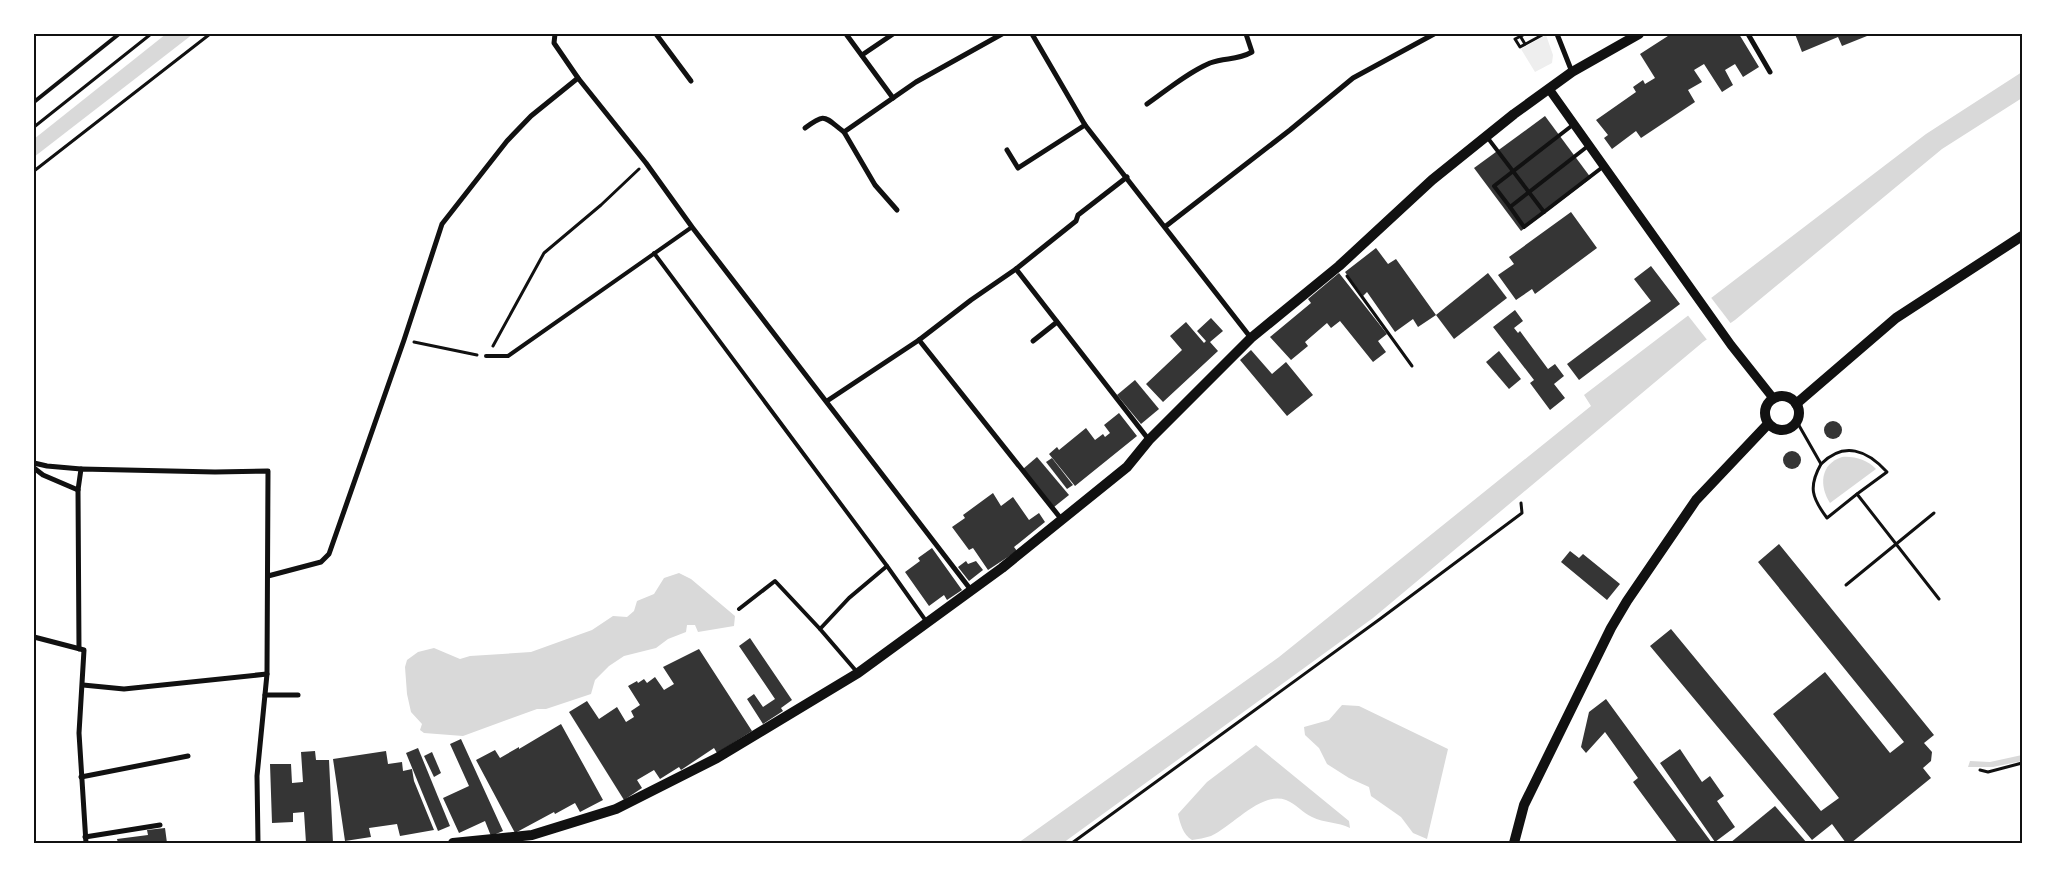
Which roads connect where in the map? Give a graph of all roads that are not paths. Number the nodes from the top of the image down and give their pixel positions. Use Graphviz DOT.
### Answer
graph roads {
  1 [pos="119,34"];
  2 [pos="556,34"];
  3 [pos="656,34"];
  4 [pos="846,34"];
  5 [pos="893,34"];
  6 [pos="1002,34"];
  7 [pos="1032,34"];
  8 [pos="1246,34"];
  9 [pos="1434,34"];
  10 [pos="1557,34"];
  11 [pos="1639,34"];
  12 [pos="1748,34"];
  13 [pos="862,55"];
  14 [pos="1572,72"];
  15 [pos="1770,72"];
  16 [pos="578,78"];
  17 [pos="691,81"];
  18 [pos="1550,89"];
  19 [pos="893,98"];
  20 [pos="34,102"];
  21 [pos="1147,104"];
  22 [pos="1574,124"];
  23 [pos="1085,125"];
  24 [pos="805,128"];
  25 [pos="844,132"];
  26 [pos="1486,137"];
  27 [pos="1589,145"];
  28 [pos="1007,150"];
  29 [pos="1604,166"];
  30 [pos="1513,171"];
  31 [pos="1127,178"];
  32 [pos="1529,192"];
  33 [pos="1510,207"];
  34 [pos="896,210"];
  35 [pos="1544,212"];
  36 [pos="1166,226"];
  37 [pos="692,227"];
  38 [pos="2022,236"];
  39 [pos="654,254"];
  40 [pos="1016,269"];
  41 [pos="1058,322"];
  42 [pos="1251,338"];
  43 [pos="919,340"];
  44 [pos="1033,340"];
  45 [pos="486,356"];
  46 [pos="1773,398"];
  47 [pos="827,401"];
  48 [pos="1796,404"];
  49 [pos="1768,424"];
  50 [pos="1149,440"];
  51 [pos="34,463"];
  52 [pos="34,468"];
  53 [pos="81,469"];
  54 [pos="78,490"];
  55 [pos="1062,520"];
  56 [pos="887,566"];
  57 [pos="268,576"];
  58 [pos="971,591"];
  59 [pos="739,609"];
  60 [pos="927,623"];
  61 [pos="820,629"];
  62 [pos="34,637"];
  63 [pos="79,648"];
  64 [pos="858,673"];
  65 [pos="268,674"];
  66 [pos="83,685"];
  67 [pos="265,695"];
  68 [pos="298,695"];
  69 [pos="188,756"];
  70 [pos="81,777"];
  71 [pos="160,824"];
  72 [pos="85,840"];
  73 [pos="258,843"];
  74 [pos="453,843"];
  75 [pos="1514,843"];
  1 -- 20 [label="lane"];
  2 -- 16 [label="street"];
  3 -- 17 [label="street"];
  4 -- 13 [label="street"];
  5 -- 13 [label="street"];
  6 -- 19 [label="street"];
  7 -- 23 [label="street"];
  8 -- 21 [label="street"];
  9 -- 36 [label="street"];
  10 -- 14 [label="street"];
  11 -- 14 [label="main road"];
  12 -- 15 [label="street"];
  13 -- 19 [label="street"];
  14 -- 18 [label="main road"];
  16 -- 37 [label="street"];
  16 -- 57 [label="street"];
  18 -- 22 [label="street"];
  18 -- 26 [label="main road"];
  19 -- 25 [label="street"];
  22 -- 27 [label="street"];
  22 -- 30 [label="lane"];
  23 -- 28 [label="street"];
  23 -- 31 [label="street"];
  24 -- 25 [label="street"];
  25 -- 34 [label="street"];
  26 -- 30 [label="lane"];
  26 -- 42 [label="main road"];
  27 -- 29 [label="street"];
  27 -- 32 [label="lane"];
  29 -- 35 [label="lane"];
  29 -- 46 [label="street"];
  30 -- 32 [label="lane"];
  30 -- 33 [label="lane"];
  31 -- 36 [label="street"];
  31 -- 40 [label="street"];
  32 -- 33 [label="lane"];
  32 -- 35 [label="lane"];
  33 -- 35 [label="lane"];
  36 -- 42 [label="street"];
  37 -- 39 [label="lane"];
  37 -- 47 [label="street"];
  38 -- 48 [label="main road"];
  39 -- 45 [label="lane"];
  39 -- 56 [label="lane"];
  40 -- 41 [label="street"];
  40 -- 43 [label="street"];
  41 -- 44 [label="street"];
  41 -- 50 [label="street"];
  42 -- 50 [label="main road"];
  43 -- 47 [label="street"];
  43 -- 55 [label="street"];
  46 -- 48 [label="main road"];
  46 -- 49 [label="main road"];
  47 -- 58 [label="street"];
  48 -- 49 [label="main road"];
  49 -- 75 [label="main road"];
  50 -- 55 [label="main road"];
  51 -- 53 [label="street"];
  52 -- 54 [label="street"];
  53 -- 54 [label="street"];
  53 -- 57 [label="street"];
  54 -- 63 [label="street"];
  55 -- 58 [label="main road"];
  56 -- 60 [label="lane"];
  56 -- 61 [label="lane"];
  57 -- 65 [label="street"];
  58 -- 60 [label="main road"];
  59 -- 61 [label="lane"];
  60 -- 64 [label="main road"];
  61 -- 64 [label="lane"];
  62 -- 63 [label="street"];
  63 -- 66 [label="street"];
  64 -- 74 [label="main road"];
  65 -- 66 [label="street"];
  65 -- 67 [label="street"];
  66 -- 70 [label="street"];
  67 -- 68 [label="street"];
  67 -- 73 [label="street"];
  69 -- 70 [label="street"];
  70 -- 72 [label="street"];
  71 -- 72 [label="street"];
}
